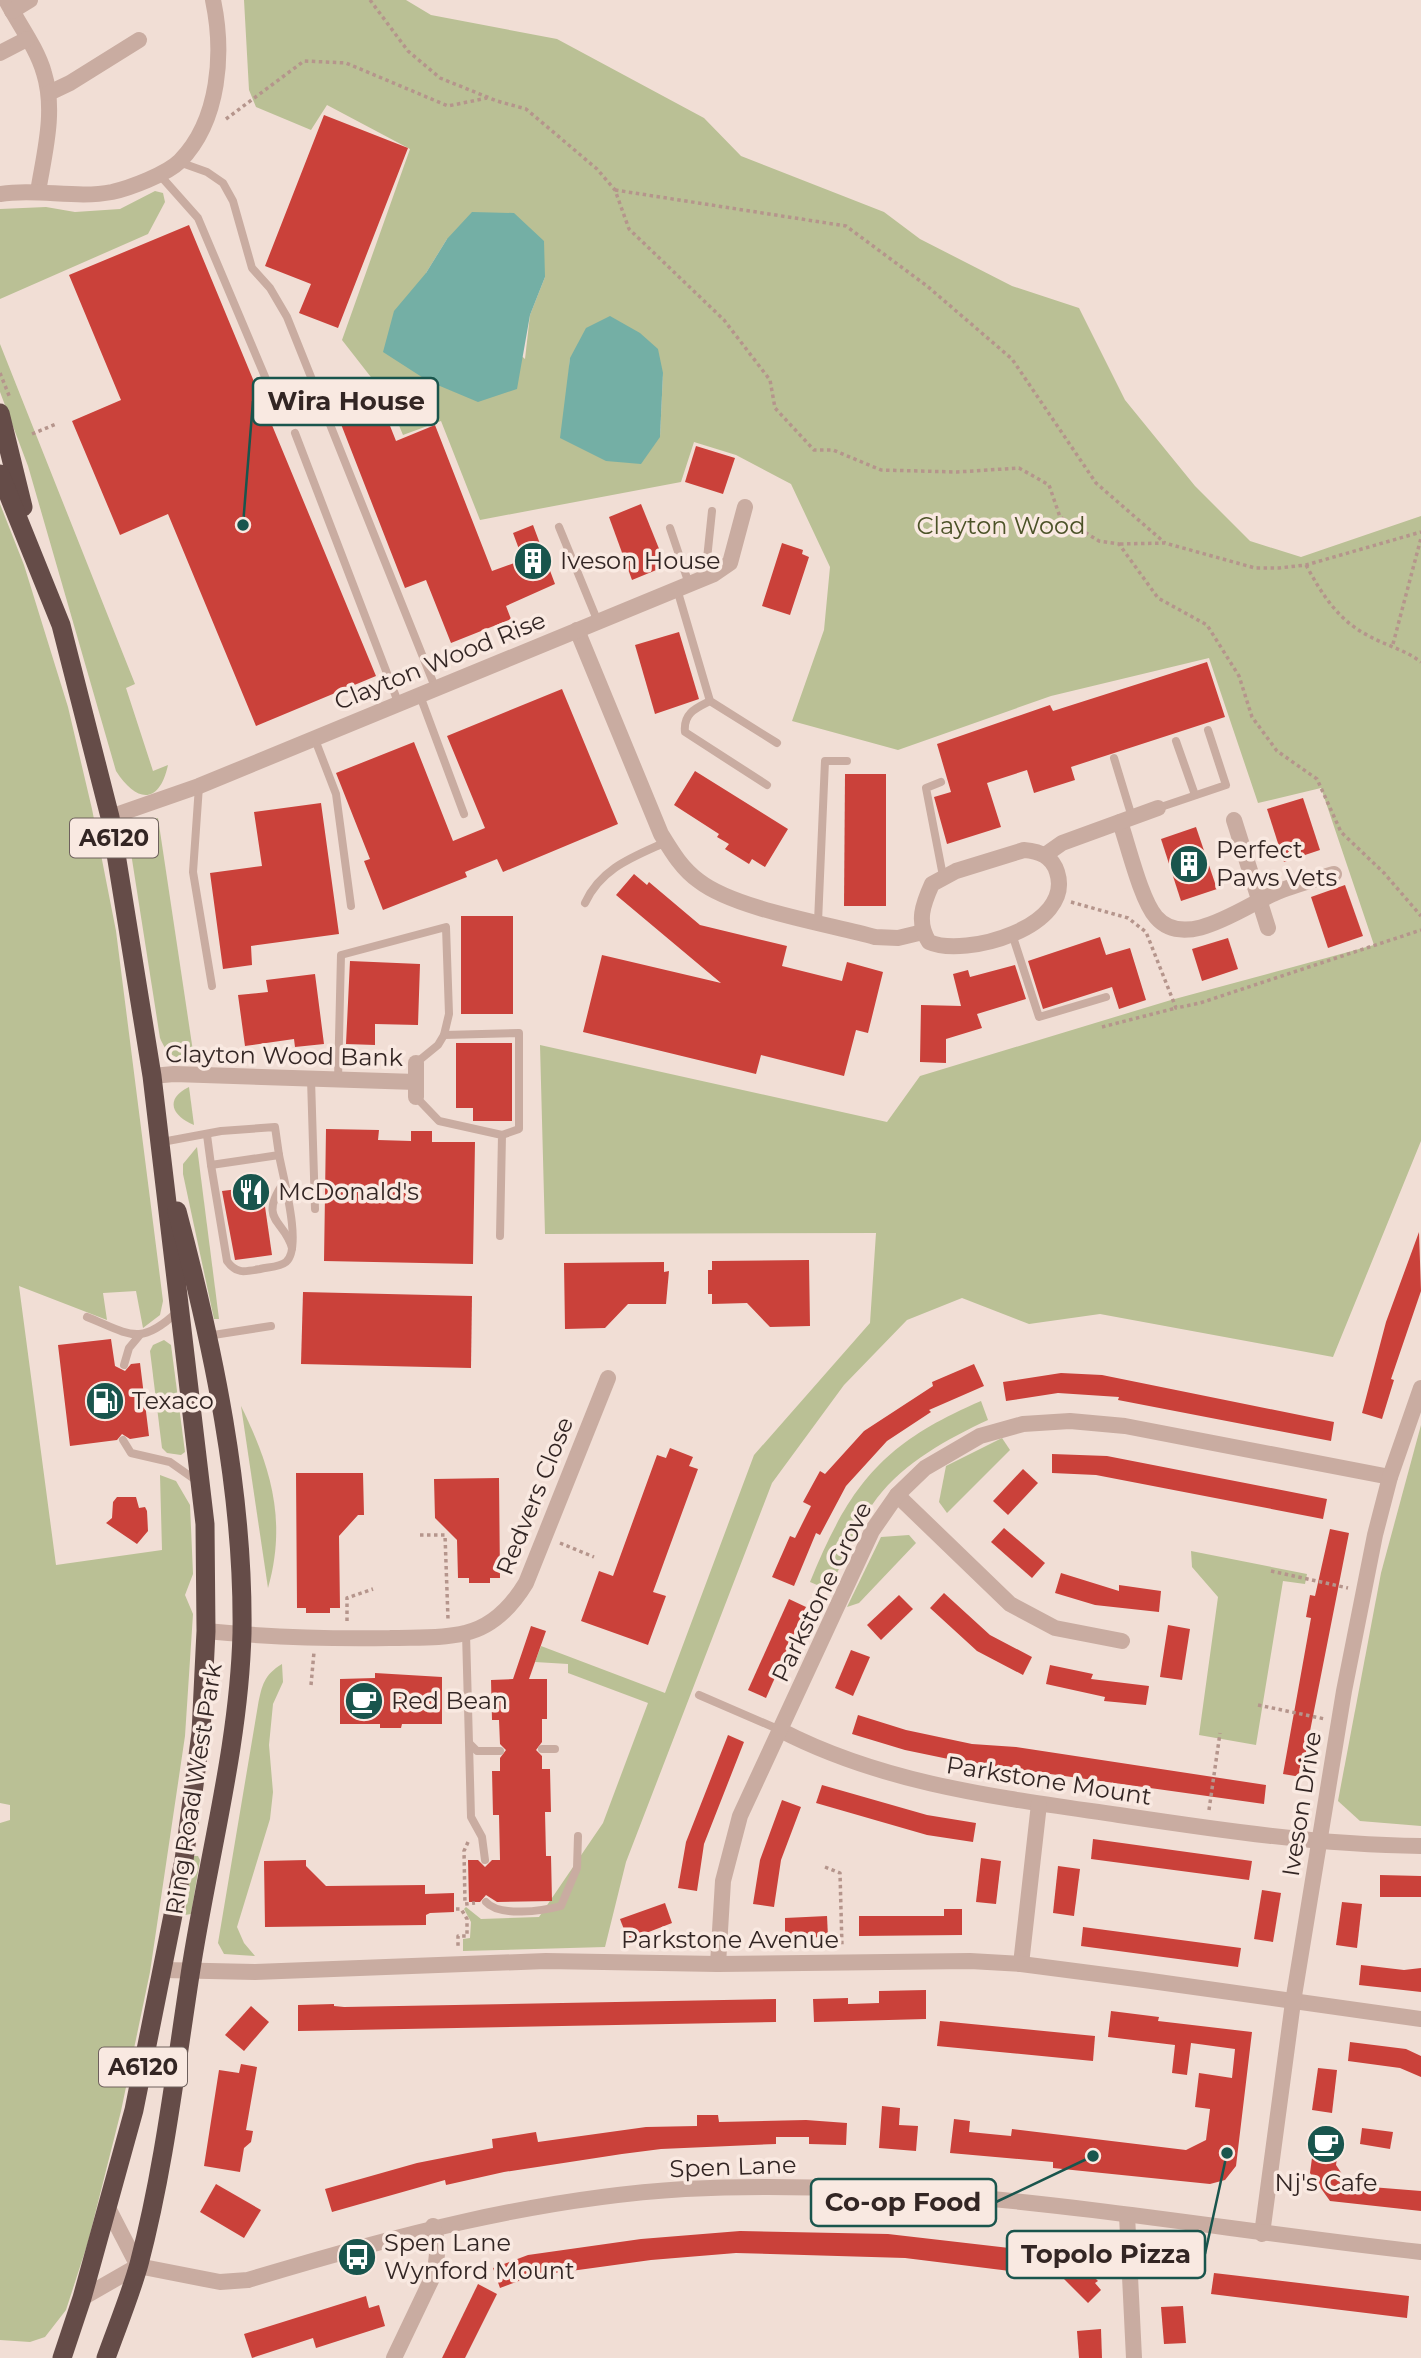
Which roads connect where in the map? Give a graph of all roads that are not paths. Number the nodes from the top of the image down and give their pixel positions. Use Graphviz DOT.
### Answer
graph roads {
  1 [pos="30,0"];
  2 [pos="213,0"];
  3 [pos="9,5"];
  4 [pos="27,39"];
  5 [pos="139,40"];
  6 [pos="0,53"];
  7 [pos="48,93"];
  8 [pos="179,162"];
  9 [pos="158,173"];
  10 [pos="38,192"];
  11 [pos="0,194"];
  12 [pos="274,398"];
  13 [pos="0,413"];
  14 [pos="295,433"];
  15 [pos="0,474"];
  16 [pos="744,507"];
  17 [pos="712,511"];
  18 [pos="559,527"];
  19 [pos="670,528"];
  20 [pos="30,543"];
  21 [pos="690,584"];
  22 [pos="598,622"];
  23 [pos="577,631"];
  24 [pos="435,687"];
  25 [pos="419,693"];
  26 [pos="710,701"];
  27 [pos="398,702"];
  28 [pos="1208,730"];
  29 [pos="313,737"];
  30 [pos="1176,741"];
  31 [pos="777,743"];
  32 [pos="1114,758"];
  33 [pos="848,761"];
  34 [pos="941,782"];
  35 [pos="767,785"];
  36 [pos="199,786"];
  37 [pos="1195,795"];
  38 [pos="1158,808"];
  39 [pos="464,814"];
  40 [pos="110,817"];
  41 [pos="1126,820"];
  42 [pos="1234,820"];
  43 [pos="666,842"];
  44 [pos="1045,855"];
  45 [pos="1334,874"];
  46 [pos="943,876"];
  47 [pos="1260,902"];
  48 [pos="585,903"];
  49 [pos="351,906"];
  50 [pos="818,922"];
  51 [pos="1268,928"];
  52 [pos="923,932"];
  53 [pos="1012,932"];
  54 [pos="212,986"];
  55 [pos="1106,996"];
  56 [pos="444,1035"];
  57 [pos="416,1063"];
  58 [pos="152,1076"];
  59 [pos="311,1079"];
  60 [pos="338,1080"];
  61 [pos="416,1089"];
  62 [pos="207,1135"];
  63 [pos="502,1135"];
  64 [pos="159,1142"];
  65 [pos="279,1155"];
  66 [pos="211,1165"];
  67 [pos="284,1182"];
  68 [pos="315,1209"];
  69 [pos="500,1236"];
  70 [pos="293,1252"];
  71 [pos="178,1310"];
  72 [pos="87,1317"];
  73 [pos="271,1326"];
  74 [pos="139,1336"];
  75 [pos="206,1336"];
  76 [pos="124,1365"];
  77 [pos="608,1378"];
  78 [pos="1421,1388"];
  79 [pos="123,1440"];
  80 [pos="1390,1478"];
  81 [pos="199,1483"];
  82 [pos="897,1495"];
  83 [pos="206,1631"];
  84 [pos="466,1633"];
  85 [pos="242,1634"];
  86 [pos="1122,1641"];
  87 [pos="699,1695"];
  88 [pos="780,1730"];
  89 [pos="470,1744"];
  90 [pos="542,1749"];
  91 [pos="555,1749"];
  92 [pos="500,1751"];
  93 [pos="1039,1804"];
  94 [pos="578,1836"];
  95 [pos="1319,1841"];
  96 [pos="1421,1846"];
  97 [pos="485,1860"];
  98 [pos="486,1902"];
  99 [pos="718,1964"];
  100 [pos="1021,1964"];
  101 [pos="164,1970"];
  102 [pos="190,1973"];
  103 [pos="1293,2002"];
  104 [pos="1421,2019"];
  105 [pos="108,2208"];
  106 [pos="1127,2215"];
  107 [pos="433,2226"];
  108 [pos="1262,2234"];
  109 [pos="1421,2252"];
  110 [pos="138,2266"];
  111 [pos="82,2298"];
  112 [pos="62,2358"];
  113 [pos="106,2358"];
  114 [pos="394,2358"];
  115 [pos="1134,2358"];
  1 -- 3 [label="street"];
  2 -- 8 [label="street"];
  3 -- 4 [label="street"];
  4 -- 6 [label="street"];
  4 -- 7 [label="street"];
  5 -- 7 [label="street"];
  7 -- 10 [label="street"];
  8 -- 9 [label="street"];
  8 -- 24 [label="lane"];
  9 -- 10 [label="street"];
  9 -- 12 [label="lane"];
  10 -- 11 [label="street"];
  13 -- 20 [label="highway, Ring Road West Park / A6120"];
  14 -- 27 [label="lane"];
  15 -- 20 [label="highway, Ring Road West Park / A6120"];
  16 -- 21 [label="street, Clayton Wood Rise"];
  17 -- 21 [label="lane"];
  18 -- 22 [label="lane"];
  19 -- 21 [label="lane"];
  20 -- 40 [label="highway, Ring Road West Park / A6120"];
  21 -- 22 [label="street, Clayton Wood Rise"];
  21 -- 26 [label="lane"];
  22 -- 23 [label="street, Clayton Wood Rise"];
  23 -- 24 [label="street, Clayton Wood Rise"];
  23 -- 43 [label="street"];
  24 -- 25 [label="street, Clayton Wood Rise"];
  25 -- 27 [label="street, Clayton Wood Rise"];
  25 -- 39 [label="lane"];
  26 -- 31 [label="lane"];
  26 -- 35 [label="lane"];
  27 -- 29 [label="street, Clayton Wood Rise"];
  28 -- 37 [label="lane"];
  29 -- 36 [label="street, Clayton Wood Rise"];
  29 -- 49 [label="lane"];
  30 -- 37 [label="lane"];
  32 -- 41 [label="lane"];
  33 -- 50 [label="lane"];
  34 -- 46 [label="lane"];
  36 -- 40 [label="street, Clayton Wood Rise"];
  36 -- 54 [label="lane"];
  37 -- 38 [label="lane"];
  38 -- 41 [label="street"];
  40 -- 58 [label="highway, Ring Road West Park / A6120"];
  41 -- 44 [label="street"];
  41 -- 47 [label="street"];
  42 -- 47 [label="street"];
  43 -- 48 [label="lane"];
  43 -- 50 [label="street"];
  44 -- 46 [label="street"];
  44 -- 53 [label="street"];
  45 -- 47 [label="street"];
  46 -- 52 [label="street"];
  47 -- 51 [label="street"];
  50 -- 52 [label="street"];
  52 -- 53 [label="street"];
  53 -- 55 [label="lane"];
  56 -- 57 [label="lane"];
  56 -- 60 [label="lane"];
  56 -- 63 [label="lane"];
  57 -- 61 [label="street, Clayton Wood Bank"];
  58 -- 59 [label="street, Clayton Wood Bank"];
  58 -- 64 [label="highway, Ring Road West Park / A6120"];
  59 -- 60 [label="street, Clayton Wood Bank"];
  59 -- 68 [label="lane"];
  60 -- 61 [label="street, Clayton Wood Bank"];
  61 -- 63 [label="lane"];
  62 -- 64 [label="lane"];
  62 -- 65 [label="lane"];
  62 -- 66 [label="lane"];
  63 -- 69 [label="lane"];
  64 -- 71 [label="highway, Ring Road West Park / A6120"];
  64 -- 75 [label="highway, Ring Road West Park / A6120"];
  65 -- 66 [label="lane"];
  65 -- 67 [label="lane"];
  66 -- 70 [label="lane"];
  67 -- 70 [label="lane"];
  67 -- 70 [label="lane"];
  71 -- 74 [label="lane"];
  71 -- 81 [label="highway, Ring Road West Park / A6120"];
  72 -- 74 [label="lane"];
  73 -- 75 [label="lane"];
  74 -- 76 [label="lane"];
  75 -- 85 [label="highway, Ring Road West Park / A6120"];
  77 -- 84 [label="street, Redvers Close"];
  78 -- 80 [label="street, Iveson Drive"];
  79 -- 81 [label="lane"];
  80 -- 82 [label="street, Parkstone Grove"];
  80 -- 95 [label="street, Iveson Drive"];
  81 -- 83 [label="highway, Ring Road West Park / A6120"];
  82 -- 86 [label="street"];
  82 -- 88 [label="street, Parkstone Grove"];
  83 -- 85 [label="street, Redvers Close"];
  83 -- 101 [label="highway, Ring Road West Park / A6120"];
  84 -- 85 [label="street, Redvers Close"];
  84 -- 89 [label="lane"];
  85 -- 102 [label="highway, Ring Road West Park / A6120"];
  87 -- 88 [label="lane"];
  88 -- 93 [label="street, Parkstone Mount"];
  88 -- 99 [label="street, Parkstone Grove"];
  89 -- 92 [label="lane"];
  89 -- 97 [label="lane"];
  90 -- 91 [label="lane"];
  93 -- 95 [label="street, Parkstone Mount"];
  93 -- 100 [label="street"];
  94 -- 98 [label="lane"];
  95 -- 96 [label="street, Parkstone Mount"];
  95 -- 103 [label="street, Iveson Drive"];
  99 -- 100 [label="street, Parkstone Avenue"];
  99 -- 102 [label="street, Parkstone Avenue"];
  100 -- 103 [label="street, Parkstone Avenue"];
  101 -- 102 [label="street, Parkstone Avenue"];
  101 -- 105 [label="highway, Ring Road West Park / A6120"];
  102 -- 110 [label="highway, Ring Road West Park / A6120"];
  103 -- 104 [label="street, Parkstone Avenue"];
  103 -- 108 [label="street, Iveson Drive"];
  105 -- 110 [label="street"];
  105 -- 111 [label="highway, Ring Road West Park / A6120"];
  106 -- 107 [label="street, Spen Lane"];
  106 -- 108 [label="street, Spen Lane"];
  106 -- 115 [label="street"];
  107 -- 110 [label="street, Spen Lane"];
  107 -- 114 [label="street"];
  108 -- 109 [label="street, Spen Lane"];
  110 -- 111 [label="street"];
  110 -- 113 [label="highway, Ring Road West Park / A6120"];
  111 -- 112 [label="highway, Ring Road West Park / A6120"];
}
